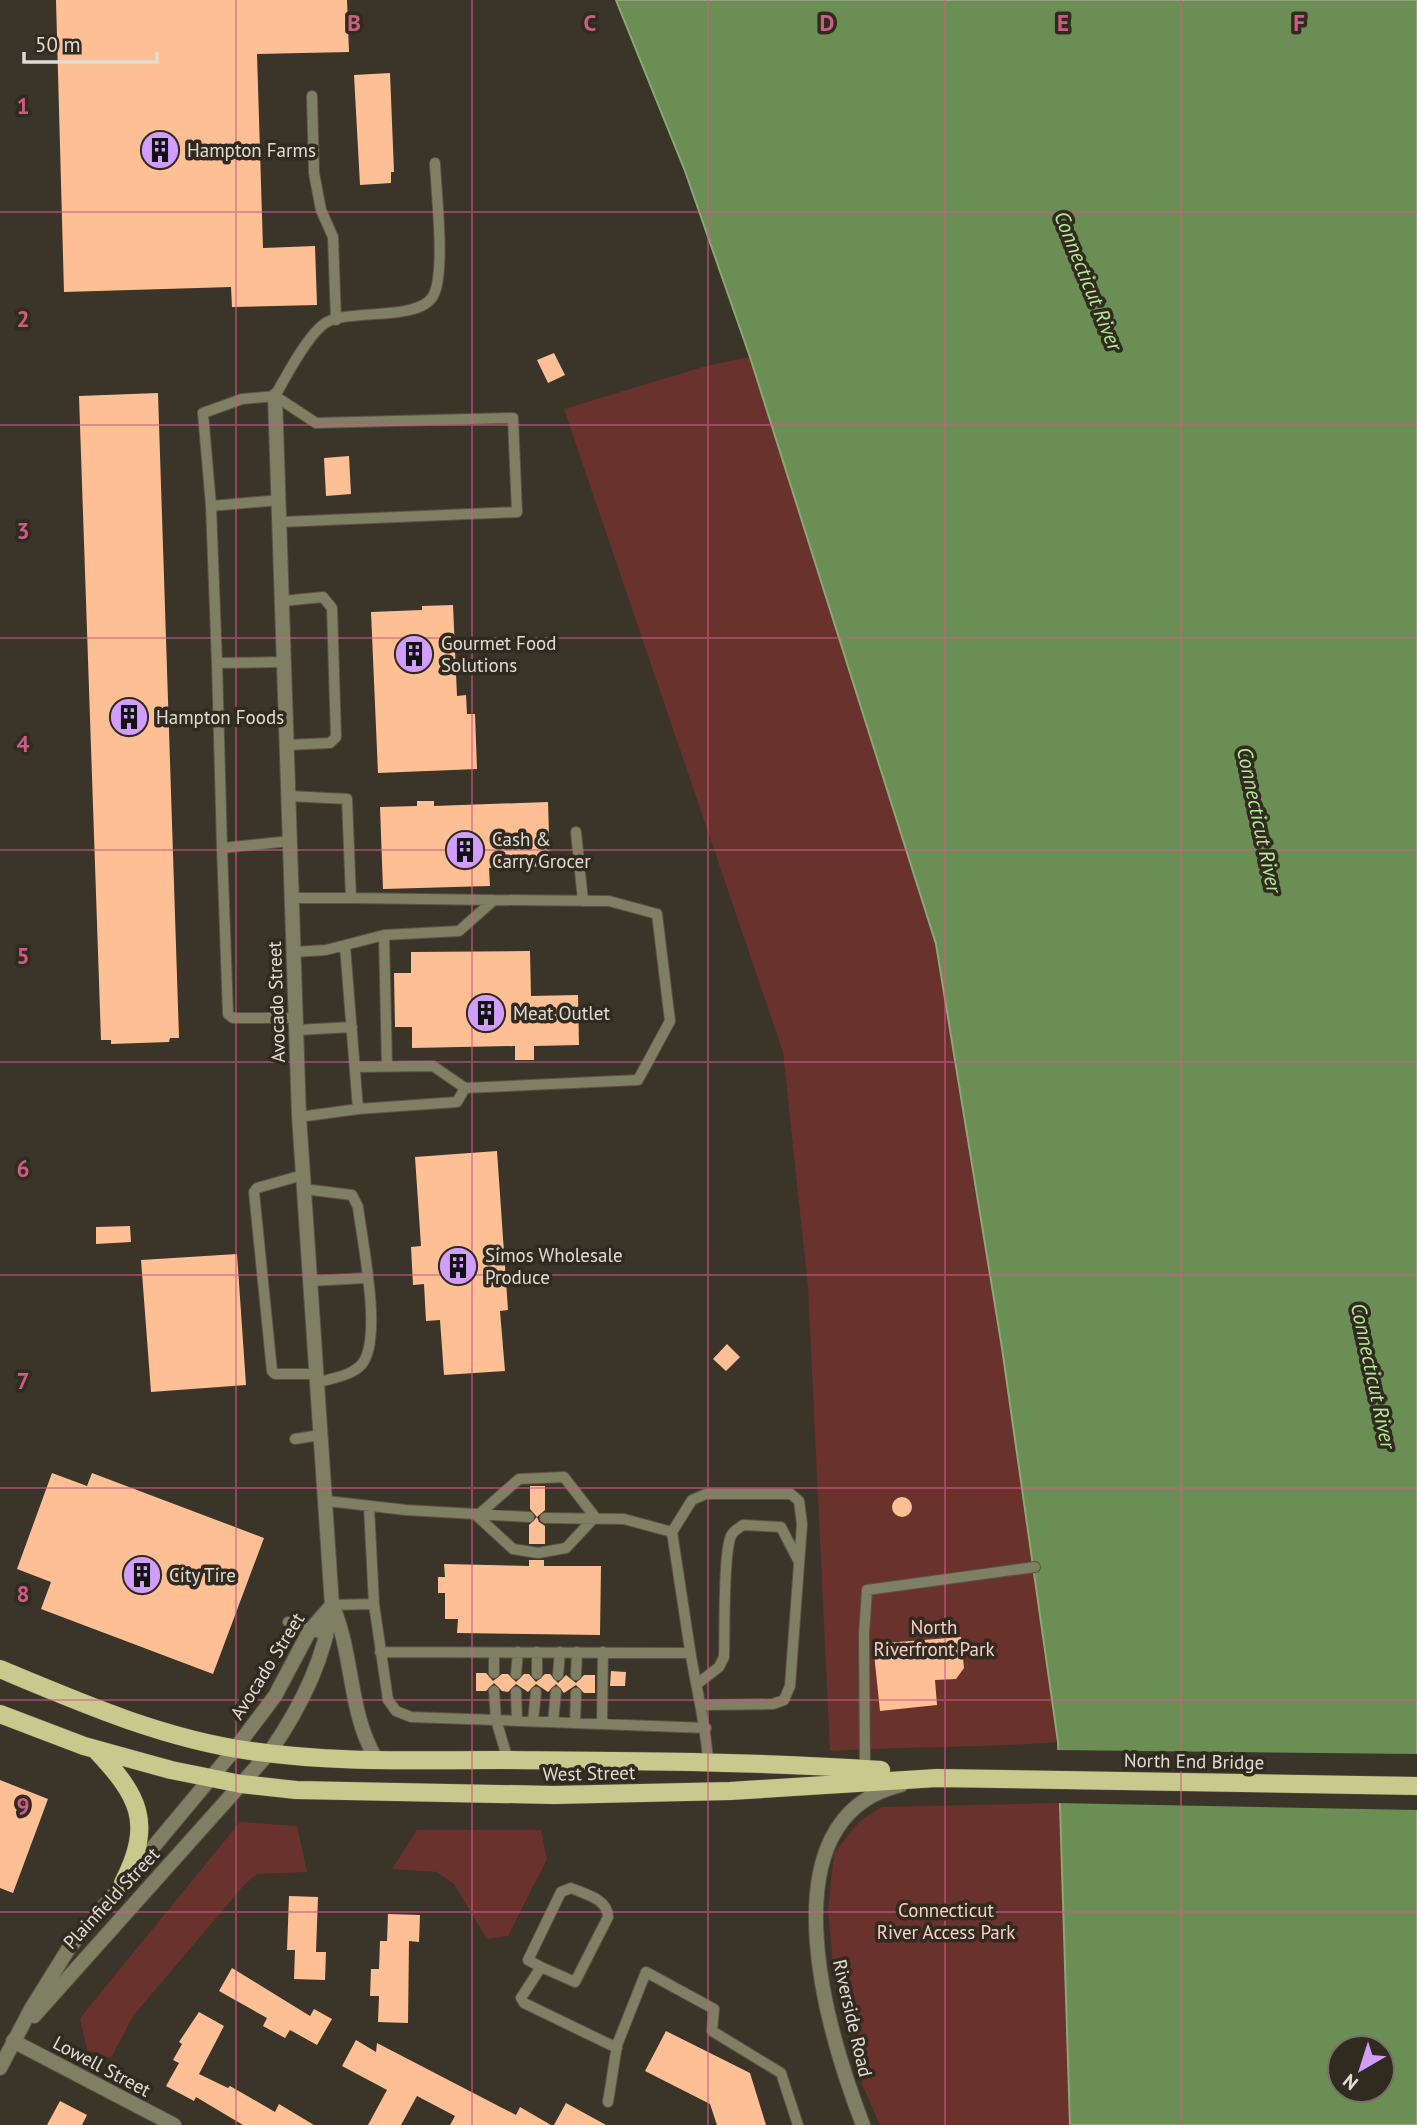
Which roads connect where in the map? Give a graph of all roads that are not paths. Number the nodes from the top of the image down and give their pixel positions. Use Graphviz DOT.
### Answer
graph roads {
  1 [pos="312,96"];
  2 [pos="435,163"];
  3 [pos="336,320"];
  4 [pos="275,396"];
  5 [pos="280,500"];
  6 [pos="211,506"];
  7 [pos="280,522"];
  8 [pos="283,601"];
  9 [pos="285,662"];
  10 [pos="218,663"];
  11 [pos="287,745"];
  12 [pos="289,796"];
  13 [pos="576,832"];
  14 [pos="290,841"];
  15 [pos="222,848"];
  16 [pos="292,898"];
  17 [pos="351,898"];
  18 [pos="494,900"];
  19 [pos="583,901"];
  20 [pos="384,935"];
  21 [pos="345,946"];
  22 [pos="294,952"];
  23 [pos="296,1024"];
  24 [pos="352,1027"];
  25 [pos="355,1067"];
  26 [pos="387,1067"];
  27 [pos="465,1088"];
  28 [pos="358,1109"];
  29 [pos="299,1117"];
  30 [pos="304,1182"];
  31 [pos="366,1278"];
  32 [pos="310,1281"];
  33 [pos="316,1378"];
  34 [pos="320,1434"];
  35 [pos="295,1439"];
  36 [pos="327,1500"];
  37 [pos="369,1507"];
  38 [pos="477,1516"];
  39 [pos="529,1517"];
  40 [pos="595,1517"];
  41 [pos="545,1518"];
  42 [pos="673,1532"];
  43 [pos="799,1562"];
  44 [pos="1035,1567"];
  45 [pos="374,1604"];
  46 [pos="332,1605"];
  47 [pos="288,1622"];
  48 [pos="310,1630"];
  49 [pos="328,1636"];
  50 [pos="518,1652"];
  51 [pos="537,1652"];
  52 [pos="560,1652"];
  53 [pos="577,1652"];
  54 [pos="603,1652"];
  55 [pos="380,1653"];
  56 [pos="494,1653"];
  57 [pos="691,1653"];
  58 [pos="0,1670"];
  59 [pos="494,1674"];
  60 [pos="516,1674"];
  61 [pos="537,1674"];
  62 [pos="558,1675"];
  63 [pos="576,1675"];
  64 [pos="697,1684"];
  65 [pos="494,1691"];
  66 [pos="516,1692"];
  67 [pos="536,1692"];
  68 [pos="556,1692"];
  69 [pos="576,1693"];
  70 [pos="701,1705"];
  71 [pos="0,1714"];
  72 [pos="496,1720"];
  73 [pos="517,1720"];
  74 [pos="533,1721"];
  75 [pos="553,1722"];
  76 [pos="575,1723"];
  77 [pos="602,1724"];
  78 [pos="706,1728"];
  79 [pos="235,1748"];
  80 [pos="95,1749"];
  81 [pos="269,1753"];
  82 [pos="376,1759"];
  83 [pos="508,1760"];
  84 [pos="708,1762"];
  85 [pos="865,1769"];
  86 [pos="210,1778"];
  87 [pos="937,1778"];
  88 [pos="970,1778"];
  89 [pos="241,1784"];
  90 [pos="1417,1786"];
  91 [pos="709,1791"];
  92 [pos="123,1883"];
  93 [pos="541,1967"];
  94 [pos="13,2041"];
  95 [pos="617,2048"];
  96 [pos="0,2068"];
  97 [pos="608,2102"];
  98 [pos="174,2125"];
  99 [pos="798,2125"];
  100 [pos="863,2125"];
  1 -- 3 [label="lane"];
  2 -- 3 [label="lane"];
  3 -- 4 [label="lane"];
  4 -- 5 [label="street, Avocado Street"];
  4 -- 6 [label="lane"];
  4 -- 7 [label="lane"];
  5 -- 6 [label="lane"];
  5 -- 7 [label="street, Avocado Street"];
  6 -- 10 [label="lane"];
  7 -- 8 [label="street, Avocado Street"];
  8 -- 9 [label="street, Avocado Street"];
  8 -- 11 [label="lane"];
  9 -- 10 [label="lane"];
  9 -- 11 [label="street, Avocado Street"];
  10 -- 15 [label="lane"];
  11 -- 12 [label="street, Avocado Street"];
  12 -- 14 [label="street, Avocado Street"];
  12 -- 17 [label="lane"];
  13 -- 19 [label="lane"];
  14 -- 15 [label="lane"];
  14 -- 16 [label="street, Avocado Street"];
  15 -- 23 [label="lane"];
  16 -- 17 [label="lane"];
  16 -- 22 [label="street, Avocado Street"];
  17 -- 18 [label="lane"];
  18 -- 19 [label="lane"];
  18 -- 20 [label="lane"];
  19 -- 27 [label="lane"];
  20 -- 21 [label="lane"];
  20 -- 26 [label="lane"];
  21 -- 22 [label="lane"];
  21 -- 24 [label="lane"];
  22 -- 23 [label="street, Avocado Street"];
  23 -- 24 [label="lane"];
  23 -- 29 [label="street, Avocado Street"];
  24 -- 25 [label="lane"];
  25 -- 26 [label="lane"];
  25 -- 28 [label="lane"];
  26 -- 27 [label="lane"];
  27 -- 28 [label="lane"];
  28 -- 29 [label="lane"];
  29 -- 30 [label="street, Avocado Street"];
  30 -- 31 [label="lane"];
  30 -- 32 [label="street, Avocado Street"];
  30 -- 33 [label="lane"];
  31 -- 32 [label="lane"];
  31 -- 33 [label="lane"];
  32 -- 33 [label="street, Avocado Street"];
  33 -- 34 [label="street, Avocado Street"];
  34 -- 35 [label="lane"];
  34 -- 36 [label="street, Avocado Street"];
  36 -- 37 [label="lane"];
  36 -- 46 [label="street, Avocado Street"];
  37 -- 38 [label="lane"];
  37 -- 45 [label="lane"];
  38 -- 39 [label="lane"];
  38 -- 40 [label="lane"];
  38 -- 40 [label="lane"];
  40 -- 41 [label="lane"];
  40 -- 42 [label="lane"];
  42 -- 43 [label="lane"];
  42 -- 57 [label="lane"];
  43 -- 64 [label="lane"];
  43 -- 70 [label="lane"];
  44 -- 85 [label="lane"];
  45 -- 46 [label="lane"];
  45 -- 55 [label="lane"];
  46 -- 48 [label="street, Avocado Street"];
  46 -- 49 [label="street, Avocado Street"];
  46 -- 82 [label="street, Avocado Street"];
  47 -- 48 [label="lane"];
  48 -- 49 [label="lane"];
  48 -- 79 [label="street, Avocado Street"];
  49 -- 81 [label="street, Avocado Street"];
  50 -- 51 [label="lane"];
  50 -- 56 [label="lane"];
  50 -- 60 [label="lane"];
  51 -- 52 [label="lane"];
  51 -- 61 [label="lane"];
  52 -- 53 [label="lane"];
  52 -- 62 [label="lane"];
  53 -- 54 [label="lane"];
  53 -- 63 [label="lane"];
  54 -- 57 [label="lane"];
  54 -- 77 [label="lane"];
  55 -- 56 [label="lane"];
  55 -- 72 [label="lane"];
  56 -- 59 [label="lane"];
  57 -- 64 [label="lane"];
  58 -- 79 [label="main road"];
  64 -- 70 [label="lane"];
  65 -- 72 [label="lane"];
  66 -- 73 [label="lane"];
  67 -- 74 [label="lane"];
  68 -- 75 [label="lane"];
  69 -- 76 [label="lane"];
  70 -- 78 [label="lane"];
  71 -- 80 [label="main road"];
  72 -- 73 [label="lane"];
  72 -- 83 [label="lane"];
  73 -- 74 [label="lane"];
  74 -- 75 [label="lane"];
  75 -- 76 [label="lane"];
  76 -- 77 [label="lane"];
  77 -- 78 [label="lane"];
  78 -- 84 [label="lane"];
  79 -- 81 [label="main road"];
  79 -- 86 [label="street, Plainfield Street"];
  80 -- 86 [label="main road"];
  80 -- 92 [label="main road"];
  81 -- 82 [label="main road, West Street"];
  81 -- 89 [label="street, Plainfield Street"];
  82 -- 83 [label="main road, West Street"];
  83 -- 84 [label="main road, West Street"];
  84 -- 85 [label="main road, West Street"];
  84 -- 91 [label="main road"];
  85 -- 87 [label="main road, West Street"];
  86 -- 89 [label="main road"];
  86 -- 92 [label="street, Plainfield Street"];
  87 -- 88 [label="main road, West Street"];
  87 -- 91 [label="main road, West Street"];
  87 -- 100 [label="street, Riverside Road"];
  88 -- 90 [label="main road, North End Bridge"];
  89 -- 91 [label="main road, West Street"];
  89 -- 94 [label="street, Plainfield Street"];
  92 -- 94 [label="street, Plainfield Street"];
  93 -- 93 [label="lane"];
  93 -- 95 [label="lane"];
  94 -- 96 [label="street, Plainfield Street"];
  94 -- 98 [label="street, Lowell Street"];
  95 -- 97 [label="lane"];
  95 -- 99 [label="lane"];
}
